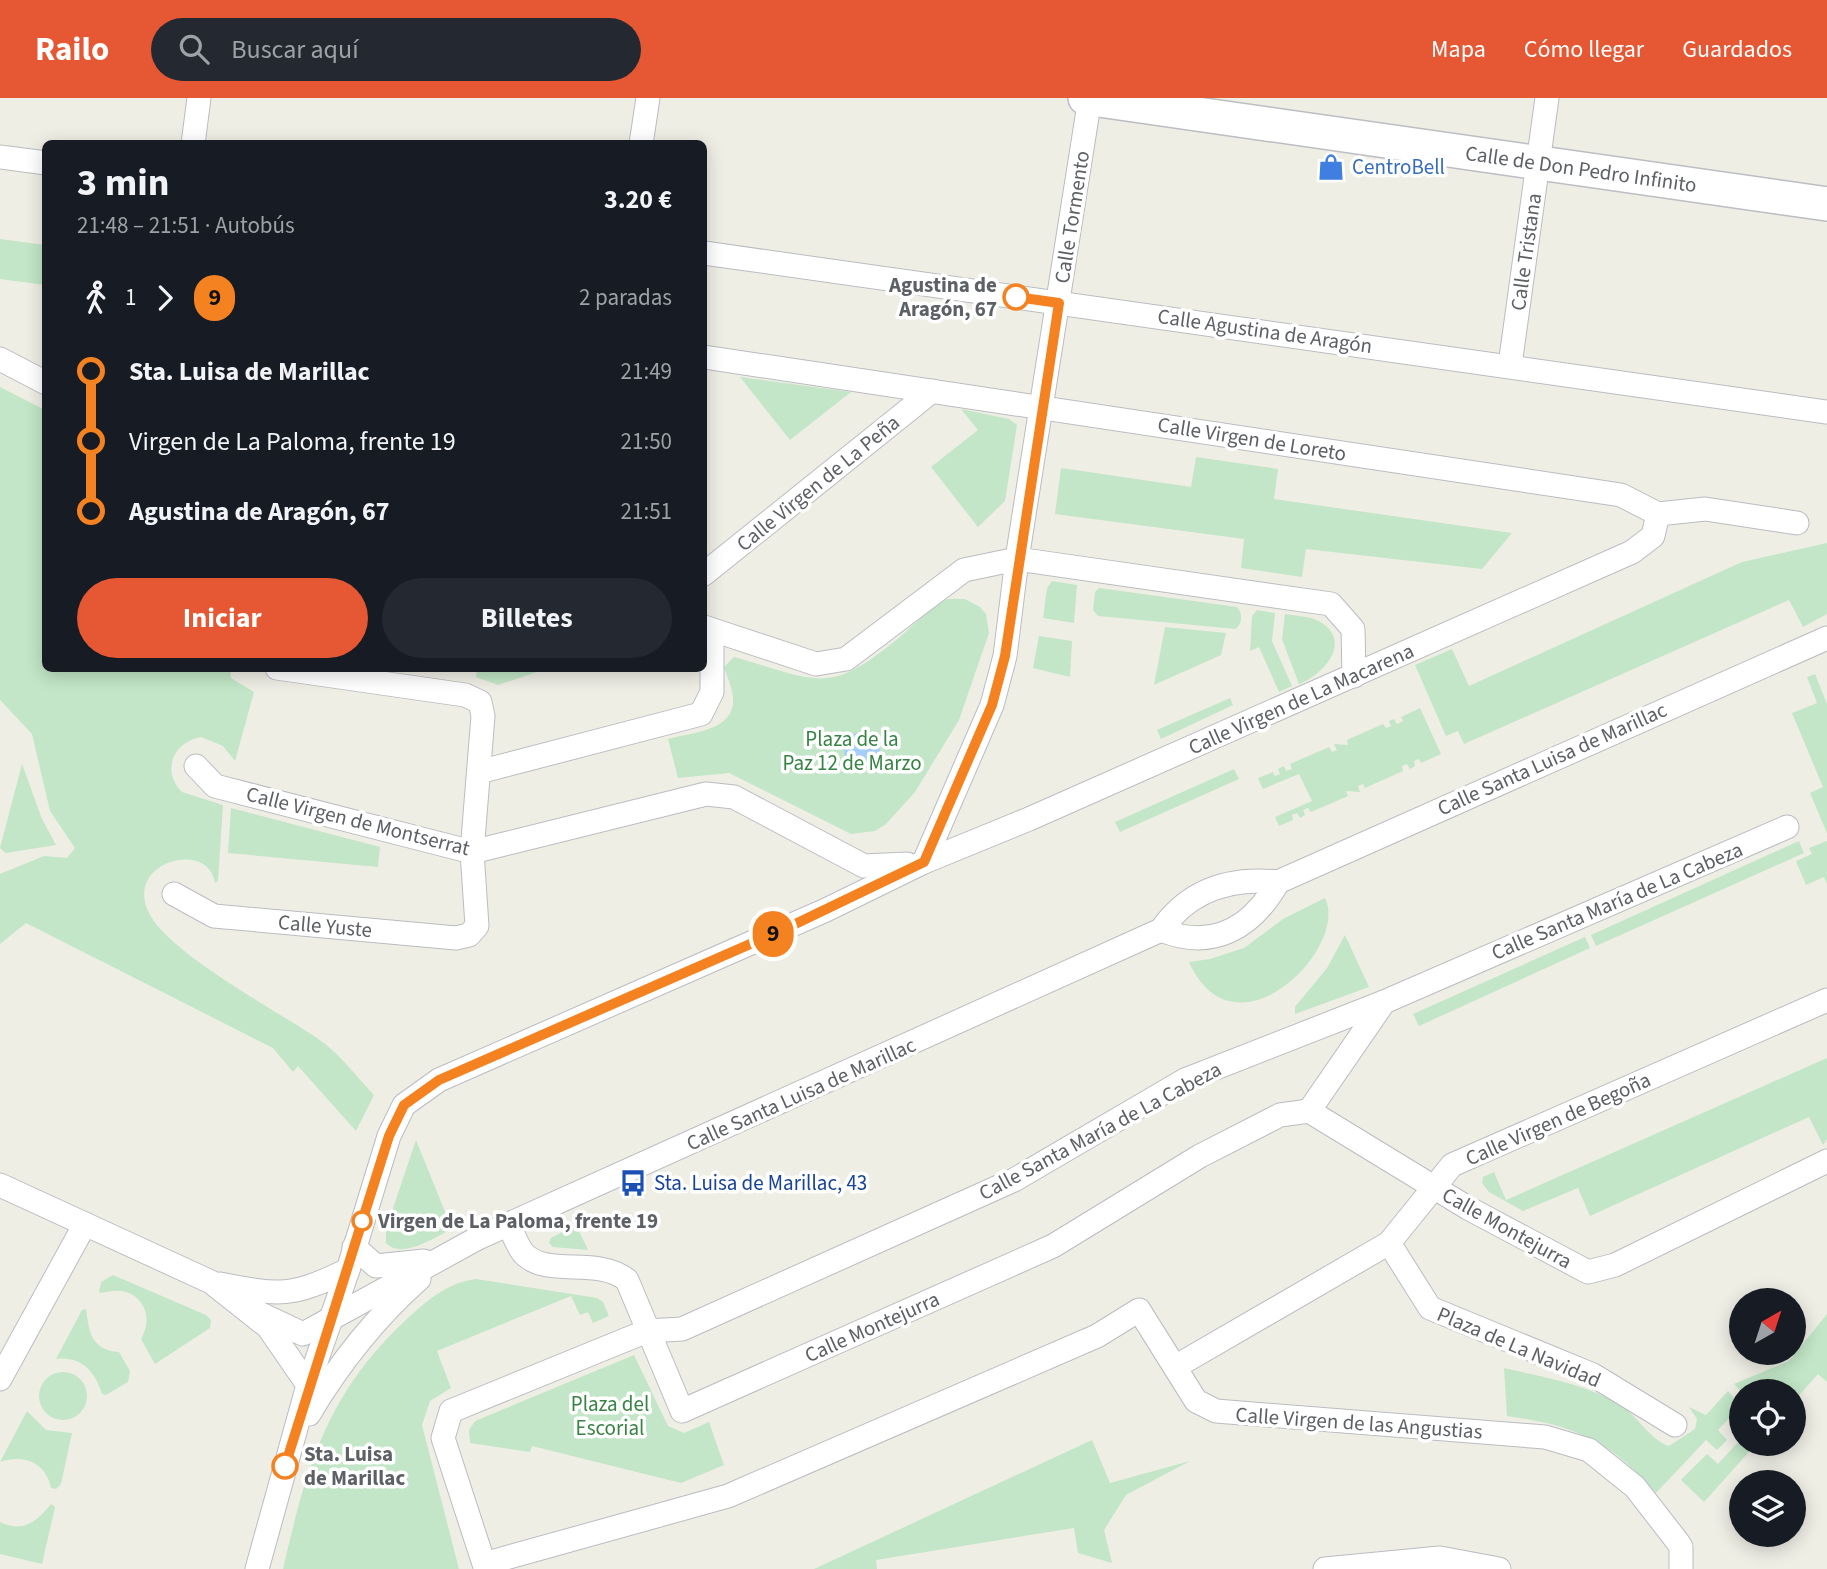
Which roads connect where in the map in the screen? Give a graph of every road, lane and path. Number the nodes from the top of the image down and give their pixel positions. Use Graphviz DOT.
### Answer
graph roads {
  1 [pos="199,98"];
  2 [pos="648,98"];
  3 [pos="1089,98"];
  4 [pos="1547,98"];
  5 [pos="194,140"];
  6 [pos="642,140"];
  7 [pos="0,157"];
  8 [pos="42,162"];
  9 [pos="1539,163"];
  10 [pos="1827,204"];
  11 [pos="707,253"];
  12 [pos="1059,303"];
  13 [pos="0,359"];
  14 [pos="709,363"];
  15 [pos="1510,365"];
  16 [pos="42,381"];
  17 [pos="932,391"];
  18 [pos="1043,408"];
  19 [pos="1827,412"];
  20 [pos="1658,514"];
  21 [pos="1797,523"];
  22 [pos="1017,559"];
  23 [pos="707,572"];
  24 [pos="708,628"];
  25 [pos="1827,638"];
  26 [pos="306,672"];
  27 [pos="1354,676"];
  28 [pos="196,766"];
  29 [pos="479,772"];
  30 [pos="1787,827"];
  31 [pos="472,852"];
  32 [pos="924,862"];
  33 [pos="1278,882"];
  34 [pos="174,894"];
  35 [pos="1161,930"];
  36 [pos="1827,1000"];
  37 [pos="1384,1002"];
  38 [pos="1309,1111"];
  39 [pos="1827,1161"];
  40 [pos="0,1185"];
  41 [pos="1434,1188"];
  42 [pos="85,1224"];
  43 [pos="509,1225"];
  44 [pos="1389,1243"];
  45 [pos="354,1247"];
  46 [pos="441,1259"];
  47 [pos="348,1270"];
  48 [pos="211,1282"];
  49 [pos="242,1305"];
  50 [pos="332,1320"];
  51 [pos="647,1331"];
  52 [pos="1175,1367"];
  53 [pos="0,1379"];
  54 [pos="308,1385"];
  55 [pos="1675,1425"];
  56 [pos="293,1441"];
  57 [pos="729,1496"];
  58 [pos="257,1569"];
  59 [pos="1325,1569"];
  60 [pos="1499,1569"];
  61 [pos="1681,1569"];
  1 -- 5 [label="street"];
  2 -- 6 [label="street"];
  3 -- 9 [label="street, Calle de Don Pedro Infinito"];
  3 -- 12 [label="street, Calle Tormento"];
  4 -- 9 [label="street, Calle Tristana"];
  7 -- 8 [label="street"];
  9 -- 10 [label="street, Calle de Don Pedro Infinito"];
  9 -- 15 [label="street, Calle Tristana"];
  11 -- 12 [label="street, Calle Agustina de Aragón"];
  12 -- 15 [label="street, Calle Agustina de Aragón"];
  12 -- 18 [label="street, Calle Tormento"];
  13 -- 16 [label="street"];
  14 -- 17 [label="street, Calle Virgen de Loreto"];
  15 -- 19 [label="street, Calle Agustina de Aragón"];
  17 -- 18 [label="street, Calle Virgen de Loreto"];
  17 -- 23 [label="street, Calle Virgen de La Peña"];
  18 -- 20 [label="street, Calle Virgen de Loreto"];
  18 -- 22 [label="street, Calle Tormento"];
  20 -- 21 [label="street"];
  20 -- 27 [label="street, Calle Virgen de La Macarena"];
  22 -- 24 [label="street"];
  22 -- 27 [label="street"];
  22 -- 32 [label="street, Calle Tormento"];
  24 -- 29 [label="street"];
  25 -- 33 [label="street, Calle Santa Luisa de Marillac"];
  26 -- 29 [label="street"];
  27 -- 32 [label="street, Calle Virgen de La Macarena"];
  28 -- 31 [label="street, Calle Virgen de Montserrat"];
  29 -- 31 [label="street"];
  30 -- 37 [label="street, Calle Santa María de La Cabeza"];
  31 -- 32 [label="street, Calle Virgen de Montserrat"];
  31 -- 34 [label="street, Calle Yuste"];
  32 -- 45 [label="street"];
  33 -- 35 [label="street, Calle Santa Luisa de Marillac"];
  33 -- 35 [label="street"];
  35 -- 43 [label="street, Calle Santa Luisa de Marillac"];
  36 -- 41 [label="street, Calle Virgen de Begoña"];
  37 -- 38 [label="street"];
  37 -- 51 [label="street, Calle Santa María de La Cabeza"];
  38 -- 41 [label="street, Calle Montejurra"];
  38 -- 51 [label="street, Calle Montejurra"];
  39 -- 41 [label="street, Calle Montejurra"];
  40 -- 42 [label="street"];
  41 -- 44 [label="street, Calle Virgen de Begoña"];
  42 -- 48 [label="street"];
  42 -- 53 [label="street"];
  43 -- 46 [label="street, Calle Santa Luisa de Marillac"];
  43 -- 51 [label="street, Calle Montejurra"];
  44 -- 52 [label="street, Calle Virgen de Begoña"];
  44 -- 55 [label="street, Plaza de La Navidad"];
  45 -- 46 [label="street, Calle Santa Luisa de Marillac"];
  45 -- 47 [label="street"];
  46 -- 50 [label="street, Calle Santa Luisa de Marillac"];
  46 -- 56 [label="street, Calle Santa Luisa de Marillac"];
  47 -- 48 [label="street"];
  47 -- 50 [label="street"];
  48 -- 49 [label="street"];
  49 -- 50 [label="street, Calle Santa Luisa de Marillac"];
  49 -- 54 [label="street"];
  50 -- 54 [label="street"];
  51 -- 57 [label="street, Calle Santa María de La Cabeza"];
  52 -- 57 [label="street, Calle Virgen de las Angustias"];
  52 -- 61 [label="street, Calle Virgen de las Angustias"];
  54 -- 56 [label="street"];
  56 -- 58 [label="street"];
  59 -- 60 [label="street"];
}
